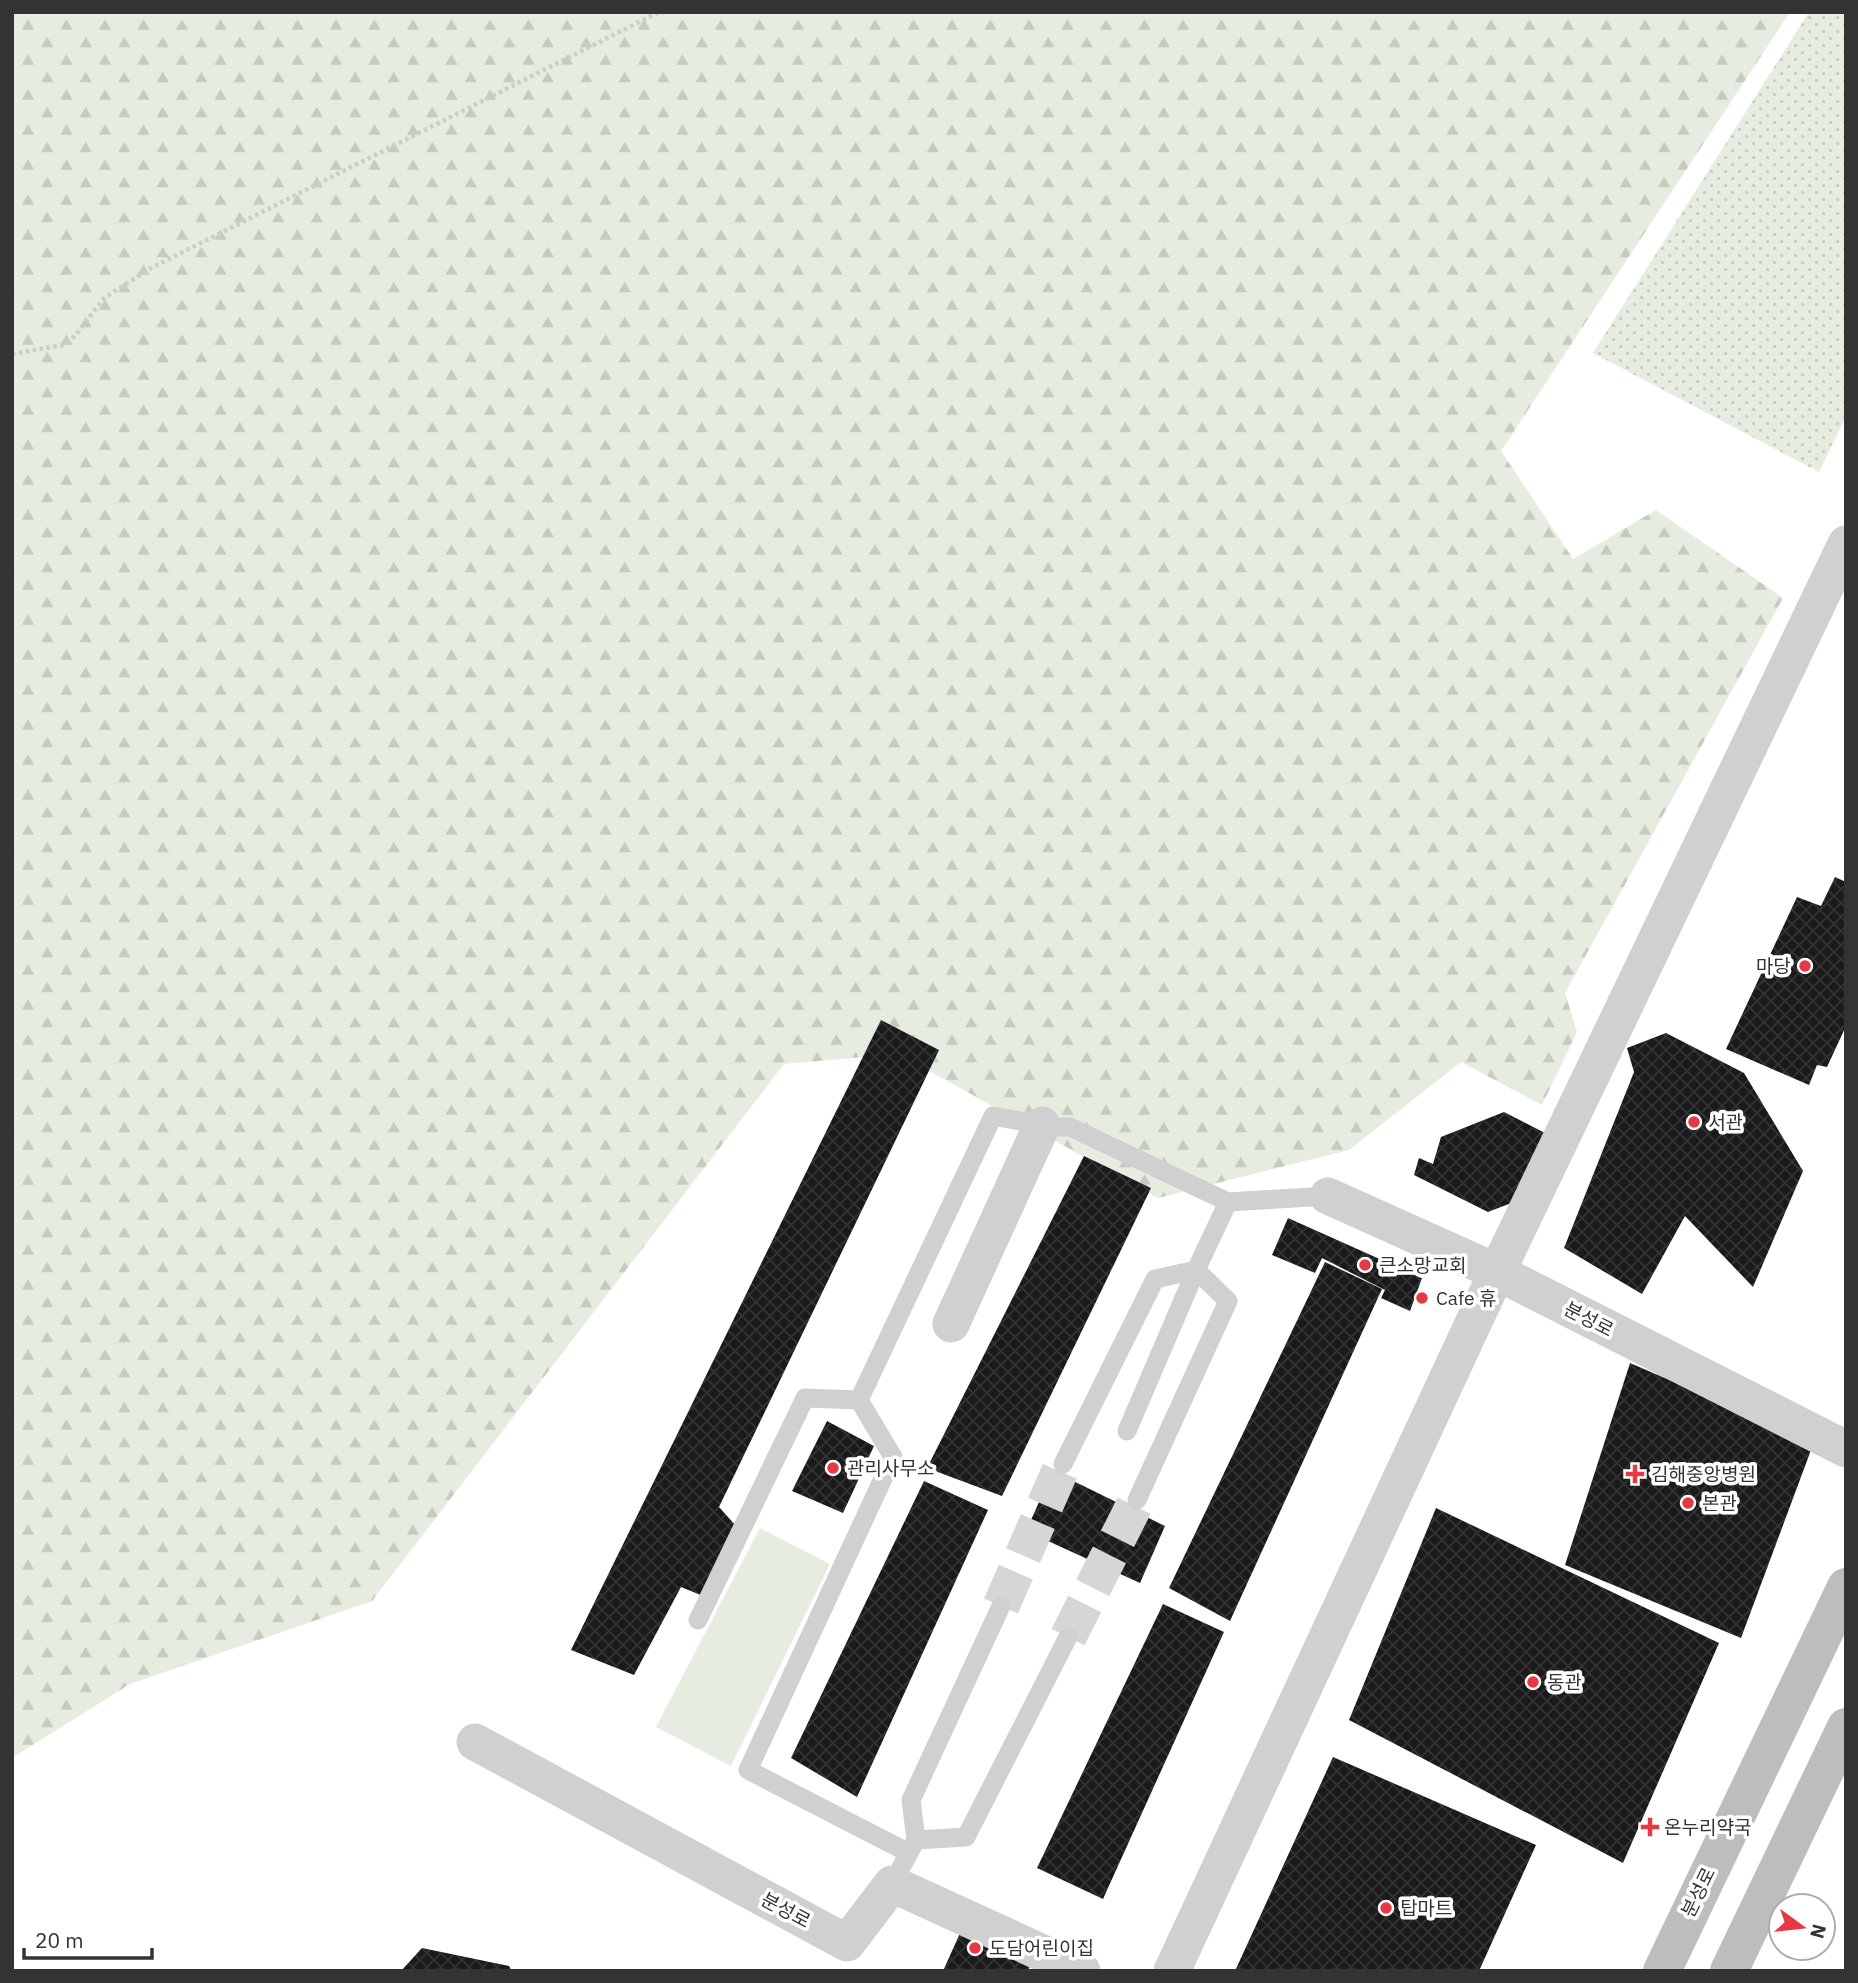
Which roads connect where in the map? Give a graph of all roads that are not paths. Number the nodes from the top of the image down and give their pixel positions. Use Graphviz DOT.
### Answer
graph roads {
  1 [pos="1846,544"];
  2 [pos="1042,1125"];
  3 [pos="1328,1196"];
  4 [pos="1228,1202"];
  5 [pos="1196,1270"];
  6 [pos="1497,1272"];
  7 [pos="951,1324"];
  8 [pos="859,1400"];
  9 [pos="1127,1431"];
  10 [pos="1846,1449"];
  11 [pos="1063,1464"];
  12 [pos="1137,1500"];
  13 [pos="1846,1587"];
  14 [pos="1001,1606"];
  15 [pos="698,1620"];
  16 [pos="1068,1637"];
  17 [pos="1846,1727"];
  18 [pos="475,1742"];
  19 [pos="906,1859"];
  20 [pos="1082,1971"];
  21 [pos="1172,1971"];
  22 [pos="1661,1971"];
  23 [pos="1729,1971"];
  1 -- 6 [label="street"];
  2 -- 4 [label="lane"];
  2 -- 7 [label="street"];
  2 -- 8 [label="lane"];
  3 -- 4 [label="lane"];
  3 -- 6 [label="street, 분성로"];
  4 -- 5 [label="lane"];
  5 -- 9 [label="lane"];
  5 -- 11 [label="lane"];
  5 -- 12 [label="lane"];
  6 -- 10 [label="street, 분성로"];
  6 -- 21 [label="street"];
  8 -- 15 [label="lane"];
  8 -- 19 [label="lane"];
  13 -- 22 [label="main road, 분성로"];
  14 -- 19 [label="lane"];
  16 -- 19 [label="lane"];
  17 -- 23 [label="main road"];
  18 -- 19 [label="street, 분성로"];
  19 -- 20 [label="street"];
}
